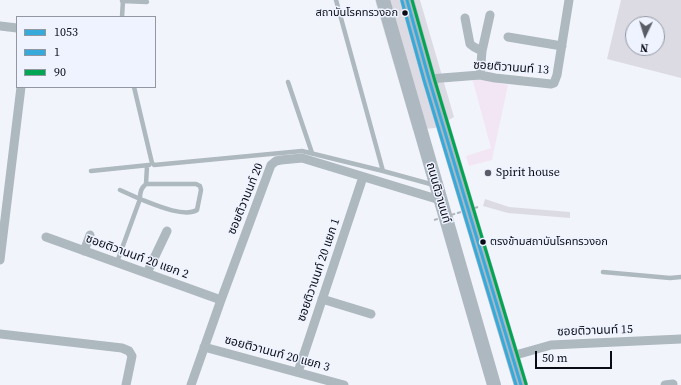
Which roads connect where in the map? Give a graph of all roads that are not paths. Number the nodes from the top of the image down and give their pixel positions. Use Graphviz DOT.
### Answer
graph roads {
  1 [pos="336,0"];
  2 [pos="383,0"];
  3 [pos="407,0"];
  4 [pos="569,0"];
  5 [pos="122,1"];
  6 [pos="147,2"];
  7 [pos="490,15"];
  8 [pos="122,16"];
  9 [pos="465,18"];
  10 [pos="0,26"];
  11 [pos="16,28"];
  12 [pos="508,37"];
  13 [pos="562,46"];
  14 [pos="482,51"];
  15 [pos="480,75"];
  16 [pos="430,79"];
  17 [pos="288,82"];
  18 [pos="21,88"];
  19 [pos="134,88"];
  20 [pos="312,153"];
  21 [pos="154,165"];
  22 [pos="147,166"];
  23 [pos="91,171"];
  24 [pos="383,171"];
  25 [pos="363,177"];
  26 [pos="146,184"];
  27 [pos="436,186"];
  28 [pos="120,190"];
  29 [pos="140,199"];
  30 [pos="440,200"];
  31 [pos="167,231"];
  32 [pos="90,235"];
  33 [pos="46,237"];
  34 [pos="84,251"];
  35 [pos="0,260"];
  36 [pos="117,262"];
  37 [pos="603,272"];
  38 [pos="147,273"];
  39 [pos="681,277"];
  40 [pos="322,299"];
  41 [pos="220,300"];
  42 [pos="371,314"];
  43 [pos="0,334"];
  44 [pos="681,339"];
  45 [pos="204,347"];
  46 [pos="512,356"];
  47 [pos="298,372"];
  48 [pos="126,385"];
  49 [pos="190,385"];
  50 [pos="344,385"];
  51 [pos="494,385"];
  52 [pos="521,385"];
  1 -- 24 [label="lane"];
  2 -- 27 [label="main road, ถนนติวานนท์"];
  3 -- 16 [label="main road, ถนนติวานนท์"];
  4 -- 13 [label="street, ซอยติวานนท์ 13"];
  5 -- 6 [label="lane"];
  5 -- 8 [label="lane"];
  7 -- 14 [label="street"];
  9 -- 14 [label="street"];
  10 -- 11 [label="street"];
  12 -- 13 [label="street"];
  13 -- 15 [label="street, ซอยติวานนท์ 13"];
  14 -- 15 [label="street"];
  15 -- 16 [label="street, ซอยติวานนท์ 13"];
  16 -- 46 [label="main road, ถนนติวานนท์"];
  17 -- 20 [label="lane"];
  18 -- 35 [label="street"];
  19 -- 21 [label="lane"];
  20 -- 21 [label="lane"];
  20 -- 24 [label="lane"];
  21 -- 22 [label="lane"];
  22 -- 23 [label="lane"];
  22 -- 26 [label="lane"];
  24 -- 27 [label="lane"];
  25 -- 30 [label="street, ซอยติวานนท์ 20"];
  25 -- 40 [label="street, ซอยติวานนท์ 20 แยก 1"];
  25 -- 41 [label="street, ซอยติวานนท์ 20"];
  26 -- 29 [label="lane"];
  26 -- 29 [label="lane"];
  27 -- 30 [label="main road, ถนนติวานนท์"];
  28 -- 29 [label="lane"];
  29 -- 36 [label="lane"];
  30 -- 51 [label="main road, ถนนติวานนท์"];
  31 -- 38 [label="street"];
  32 -- 34 [label="street"];
  33 -- 34 [label="street, ซอยติวานนท์ 20 แยก 2"];
  34 -- 36 [label="street, ซอยติวานนท์ 20 แยก 2"];
  36 -- 38 [label="street, ซอยติวานนท์ 20 แยก 2"];
  37 -- 39 [label="lane"];
  38 -- 41 [label="street, ซอยติวานนท์ 20 แยก 2"];
  40 -- 42 [label="street"];
  40 -- 47 [label="street, ซอยติวานนท์ 20 แยก 1"];
  41 -- 45 [label="street, ซอยติวานนท์ 20"];
  43 -- 48 [label="street"];
  44 -- 46 [label="street, ซอยติวานนท์ 15"];
  45 -- 47 [label="street, ซอยติวานนท์ 20 แยก 3"];
  45 -- 49 [label="street, ซอยติวานนท์ 20"];
  46 -- 52 [label="main road, ถนนติวานนท์"];
  47 -- 50 [label="street, ซอยติวานนท์ 20 แยก 3"];
}
